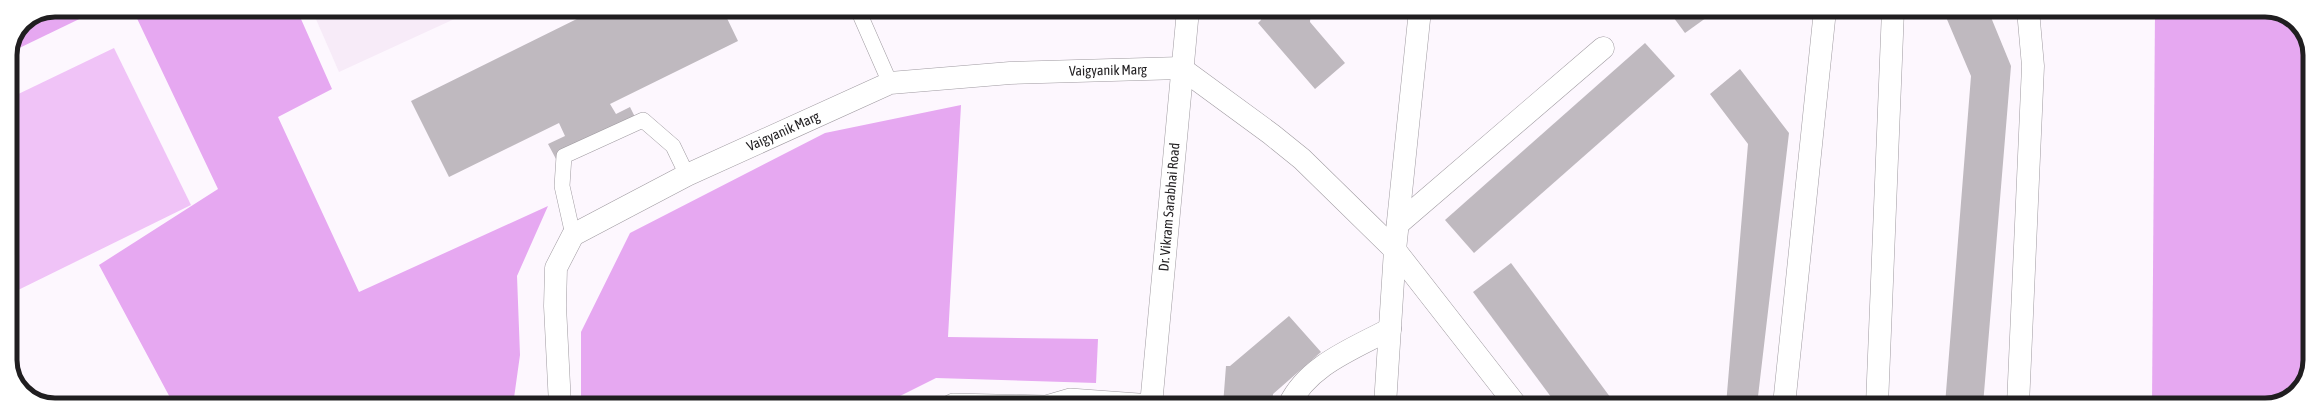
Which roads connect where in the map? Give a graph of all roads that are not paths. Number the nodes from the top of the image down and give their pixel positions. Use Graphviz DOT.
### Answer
graph roads {
  1 [pos="861,17"];
  2 [pos="1187,17"];
  3 [pos="1419,17"];
  4 [pos="1824,17"];
  5 [pos="1893,17"];
  6 [pos="2029,17"];
  7 [pos="1603,48"];
  8 [pos="1181,68"];
  9 [pos="890,83"];
  10 [pos="687,175"];
  11 [pos="1398,224"];
  12 [pos="573,235"];
  13 [pos="1395,250"];
  14 [pos="1390,329"];
  15 [pos="560,398"];
  16 [pos="1064,398"];
  17 [pos="1093,398"];
  18 [pos="1151,398"];
  19 [pos="1293,398"];
  20 [pos="1385,398"];
  21 [pos="1511,398"];
  22 [pos="1785,398"];
  23 [pos="1877,398"];
  24 [pos="2018,398"];
  1 -- 9 [label="lane"];
  2 -- 8 [label="street, Dr. Vikram Sarabhai Road"];
  3 -- 11 [label="street"];
  4 -- 22 [label="street"];
  5 -- 23 [label="street"];
  6 -- 24 [label="street"];
  7 -- 11 [label="street"];
  8 -- 9 [label="street, Vaigyanik Marg"];
  8 -- 13 [label="street"];
  8 -- 18 [label="street, Dr. Vikram Sarabhai Road"];
  9 -- 10 [label="street, Vaigyanik Marg"];
  10 -- 12 [label="street, Vaigyanik Marg"];
  10 -- 12 [label="lane"];
  11 -- 13 [label="street"];
  12 -- 15 [label="street"];
  13 -- 14 [label="street"];
  13 -- 21 [label="street"];
  14 -- 19 [label="street"];
  14 -- 20 [label="street"];
  16 -- 17 [label="lane"];
}
